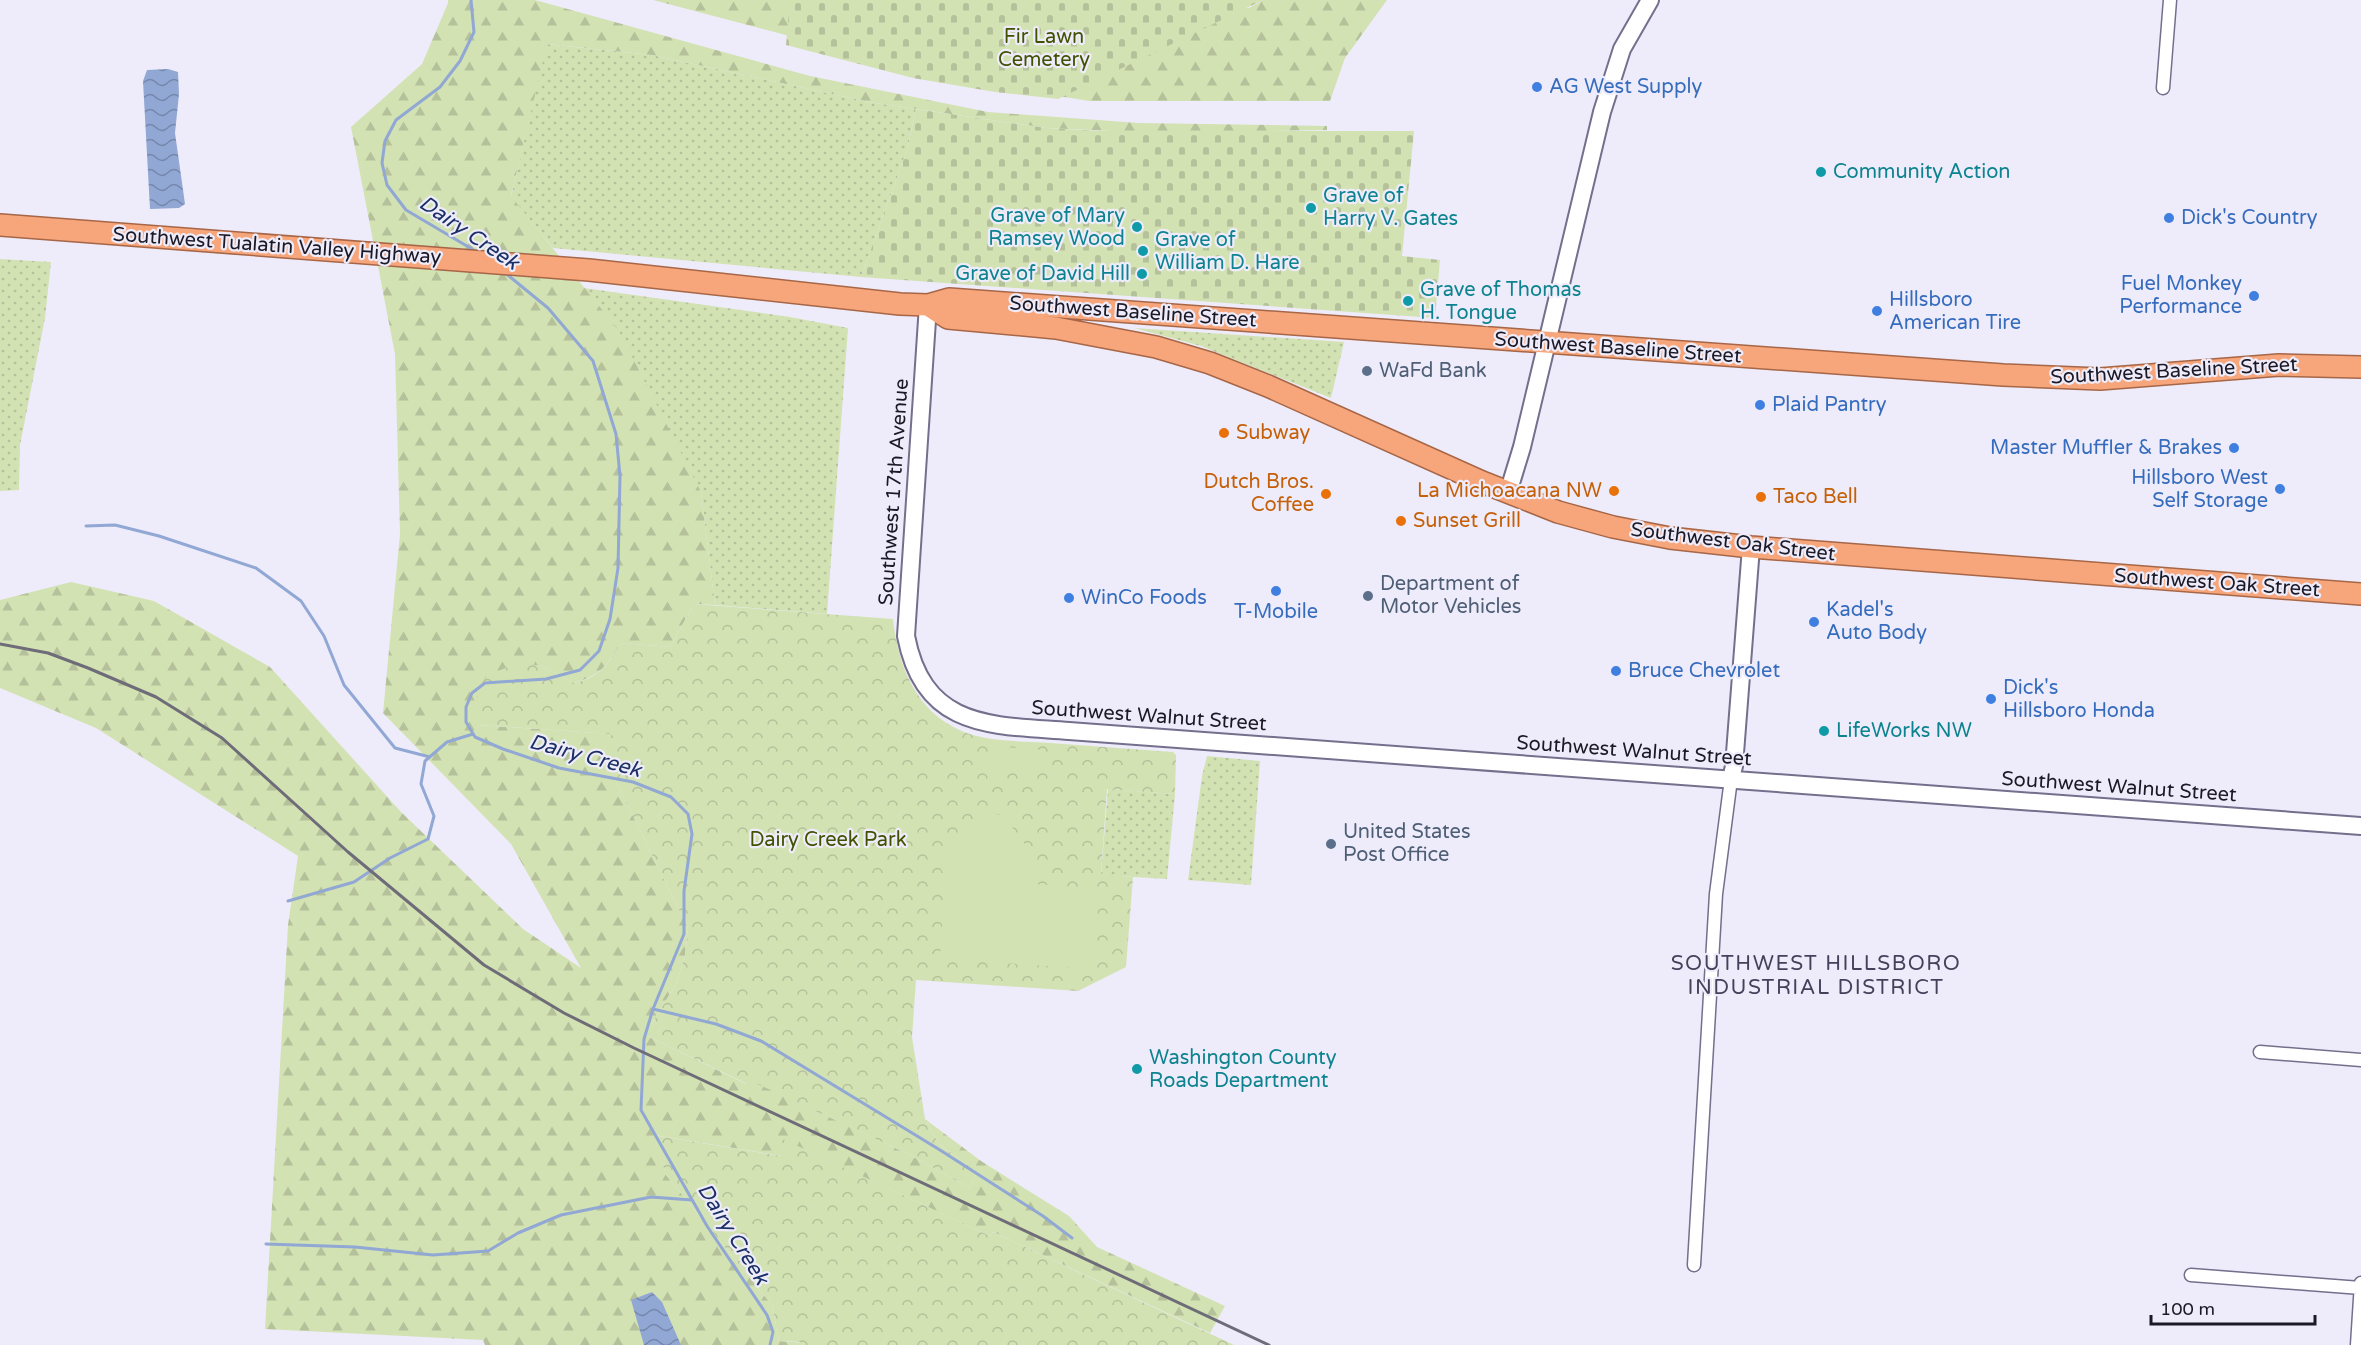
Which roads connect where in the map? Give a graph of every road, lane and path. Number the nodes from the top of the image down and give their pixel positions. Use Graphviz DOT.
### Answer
graph roads {
  1 [pos="1650,0"];
  2 [pos="2170,0"];
  3 [pos="2163,88"];
  4 [pos="0,225"];
  5 [pos="589,270"];
  6 [pos="928,305"];
  7 [pos="1547,342"];
  8 [pos="2361,367"];
  9 [pos="1508,493"];
  10 [pos="1750,547"];
  11 [pos="2361,594"];
  12 [pos="920,678"];
  13 [pos="1731,779"];
  14 [pos="2361,826"];
  15 [pos="2260,1052"];
  16 [pos="2361,1060"];
  17 [pos="1695,1265"];
  18 [pos="2191,1275"];
  19 [pos="2361,1283"];
  20 [pos="2361,1288"];
  21 [pos="2357,1345"];
  1 -- 7 [label="street"];
  2 -- 3 [label="street"];
  4 -- 5 [label="highway, Southwest Tualatin Valley Highway"];
  5 -- 6 [label="highway, Southwest Baseline Street"];
  6 -- 7 [label="highway, Southwest Baseline Street"];
  6 -- 9 [label="highway, Southwest Oak Street"];
  6 -- 12 [label="street, Southwest 17th Avenue"];
  7 -- 8 [label="highway, Southwest Baseline Street"];
  7 -- 9 [label="street"];
  9 -- 10 [label="highway, Southwest Oak Street"];
  10 -- 11 [label="highway, Southwest Oak Street"];
  10 -- 13 [label="street"];
  12 -- 13 [label="street, Southwest Walnut Street"];
  13 -- 14 [label="street, Southwest Walnut Street"];
  13 -- 17 [label="street"];
  15 -- 16 [label="street"];
  18 -- 20 [label="street"];
  19 -- 20 [label="street"];
  20 -- 21 [label="street"];
}
